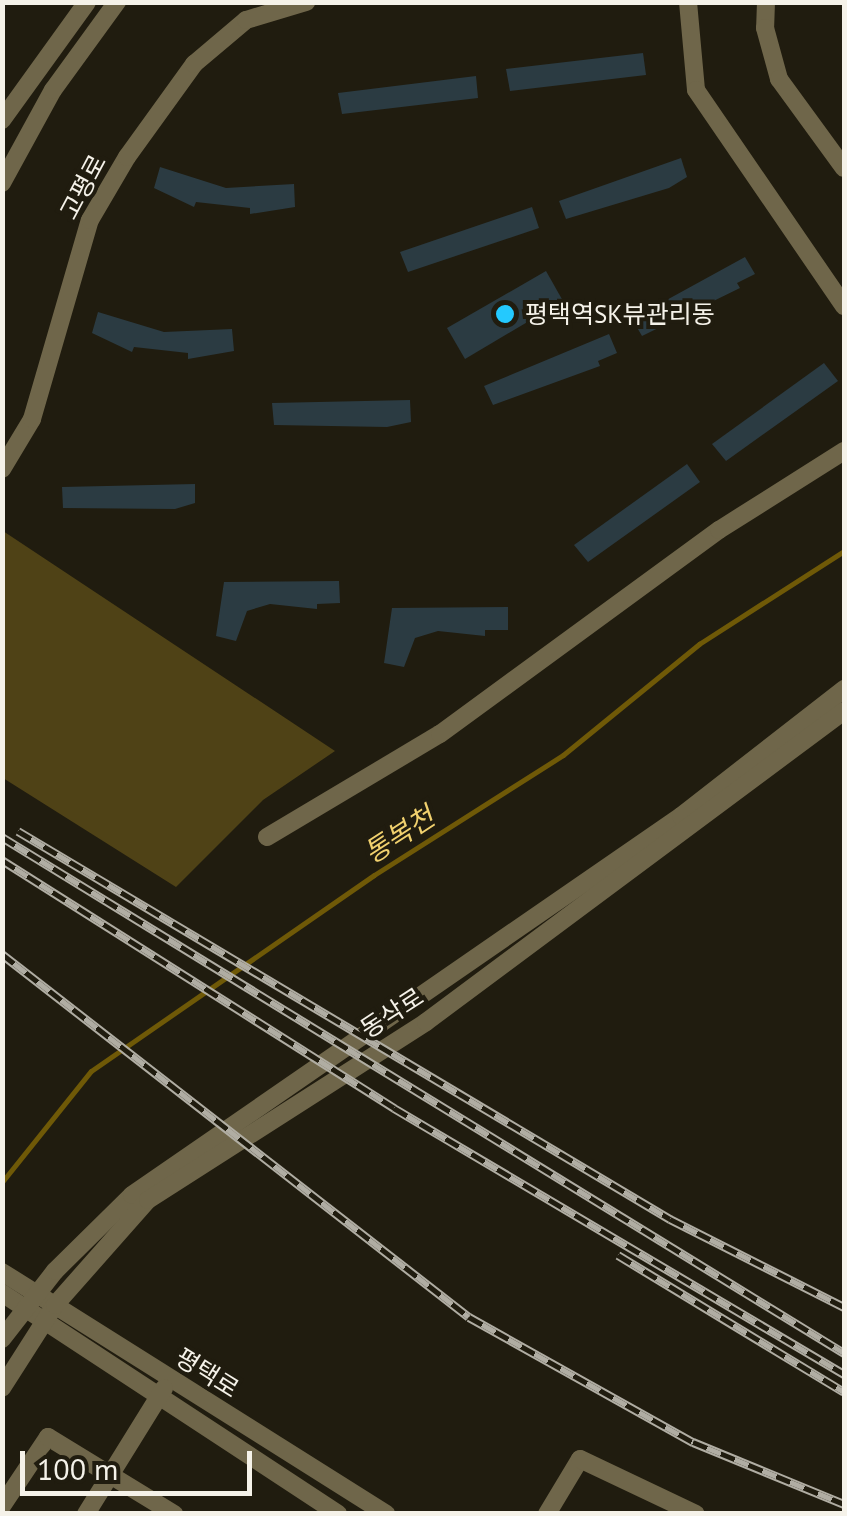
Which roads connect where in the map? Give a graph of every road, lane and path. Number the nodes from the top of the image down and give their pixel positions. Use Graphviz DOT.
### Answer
graph roads {
  1 [pos="87,2"];
  2 [pos="117,2"];
  3 [pos="306,2"];
  4 [pos="688,2"];
  5 [pos="766,2"];
  6 [pos="2,120"];
  7 [pos="844,168"];
  8 [pos="2,183"];
  9 [pos="844,306"];
  10 [pos="844,451"];
  11 [pos="2,469"];
  12 [pos="844,688"];
  13 [pos="844,712"];
  14 [pos="266,837"];
  15 [pos="2,1272"];
  16 [pos="2,1293"];
  17 [pos="33,1300"];
  18 [pos="51,1311"];
  19 [pos="2,1339"];
  20 [pos="170,1379"];
  21 [pos="2,1388"];
  22 [pos="160,1396"];
  23 [pos="112,1472"];
  24 [pos="2,1506"];
  25 [pos="86,1514"];
  26 [pos="174,1514"];
  27 [pos="338,1514"];
  28 [pos="386,1514"];
  29 [pos="548,1514"];
  30 [pos="696,1514"];
  1 -- 6 [label="street"];
  2 -- 8 [label="street"];
  3 -- 11 [label="street, 고평로"];
  4 -- 9 [label="street"];
  5 -- 7 [label="street"];
  10 -- 14 [label="street"];
  12 -- 17 [label="street, 동삭로"];
  13 -- 18 [label="street, 동삭로"];
  15 -- 17 [label="street, 평택로"];
  16 -- 17 [label="street, 평택로"];
  17 -- 18 [label="street, 평택로"];
  17 -- 19 [label="street, 동삭로"];
  18 -- 20 [label="street, 평택로"];
  18 -- 21 [label="street, 동삭로"];
  18 -- 22 [label="street, 평택로"];
  20 -- 22 [label="street"];
  20 -- 28 [label="street, 평택로"];
  22 -- 23 [label="street"];
  22 -- 27 [label="street, 평택로"];
  23 -- 24 [label="street"];
  23 -- 25 [label="street"];
  23 -- 26 [label="street"];
  29 -- 30 [label="street"];
}
